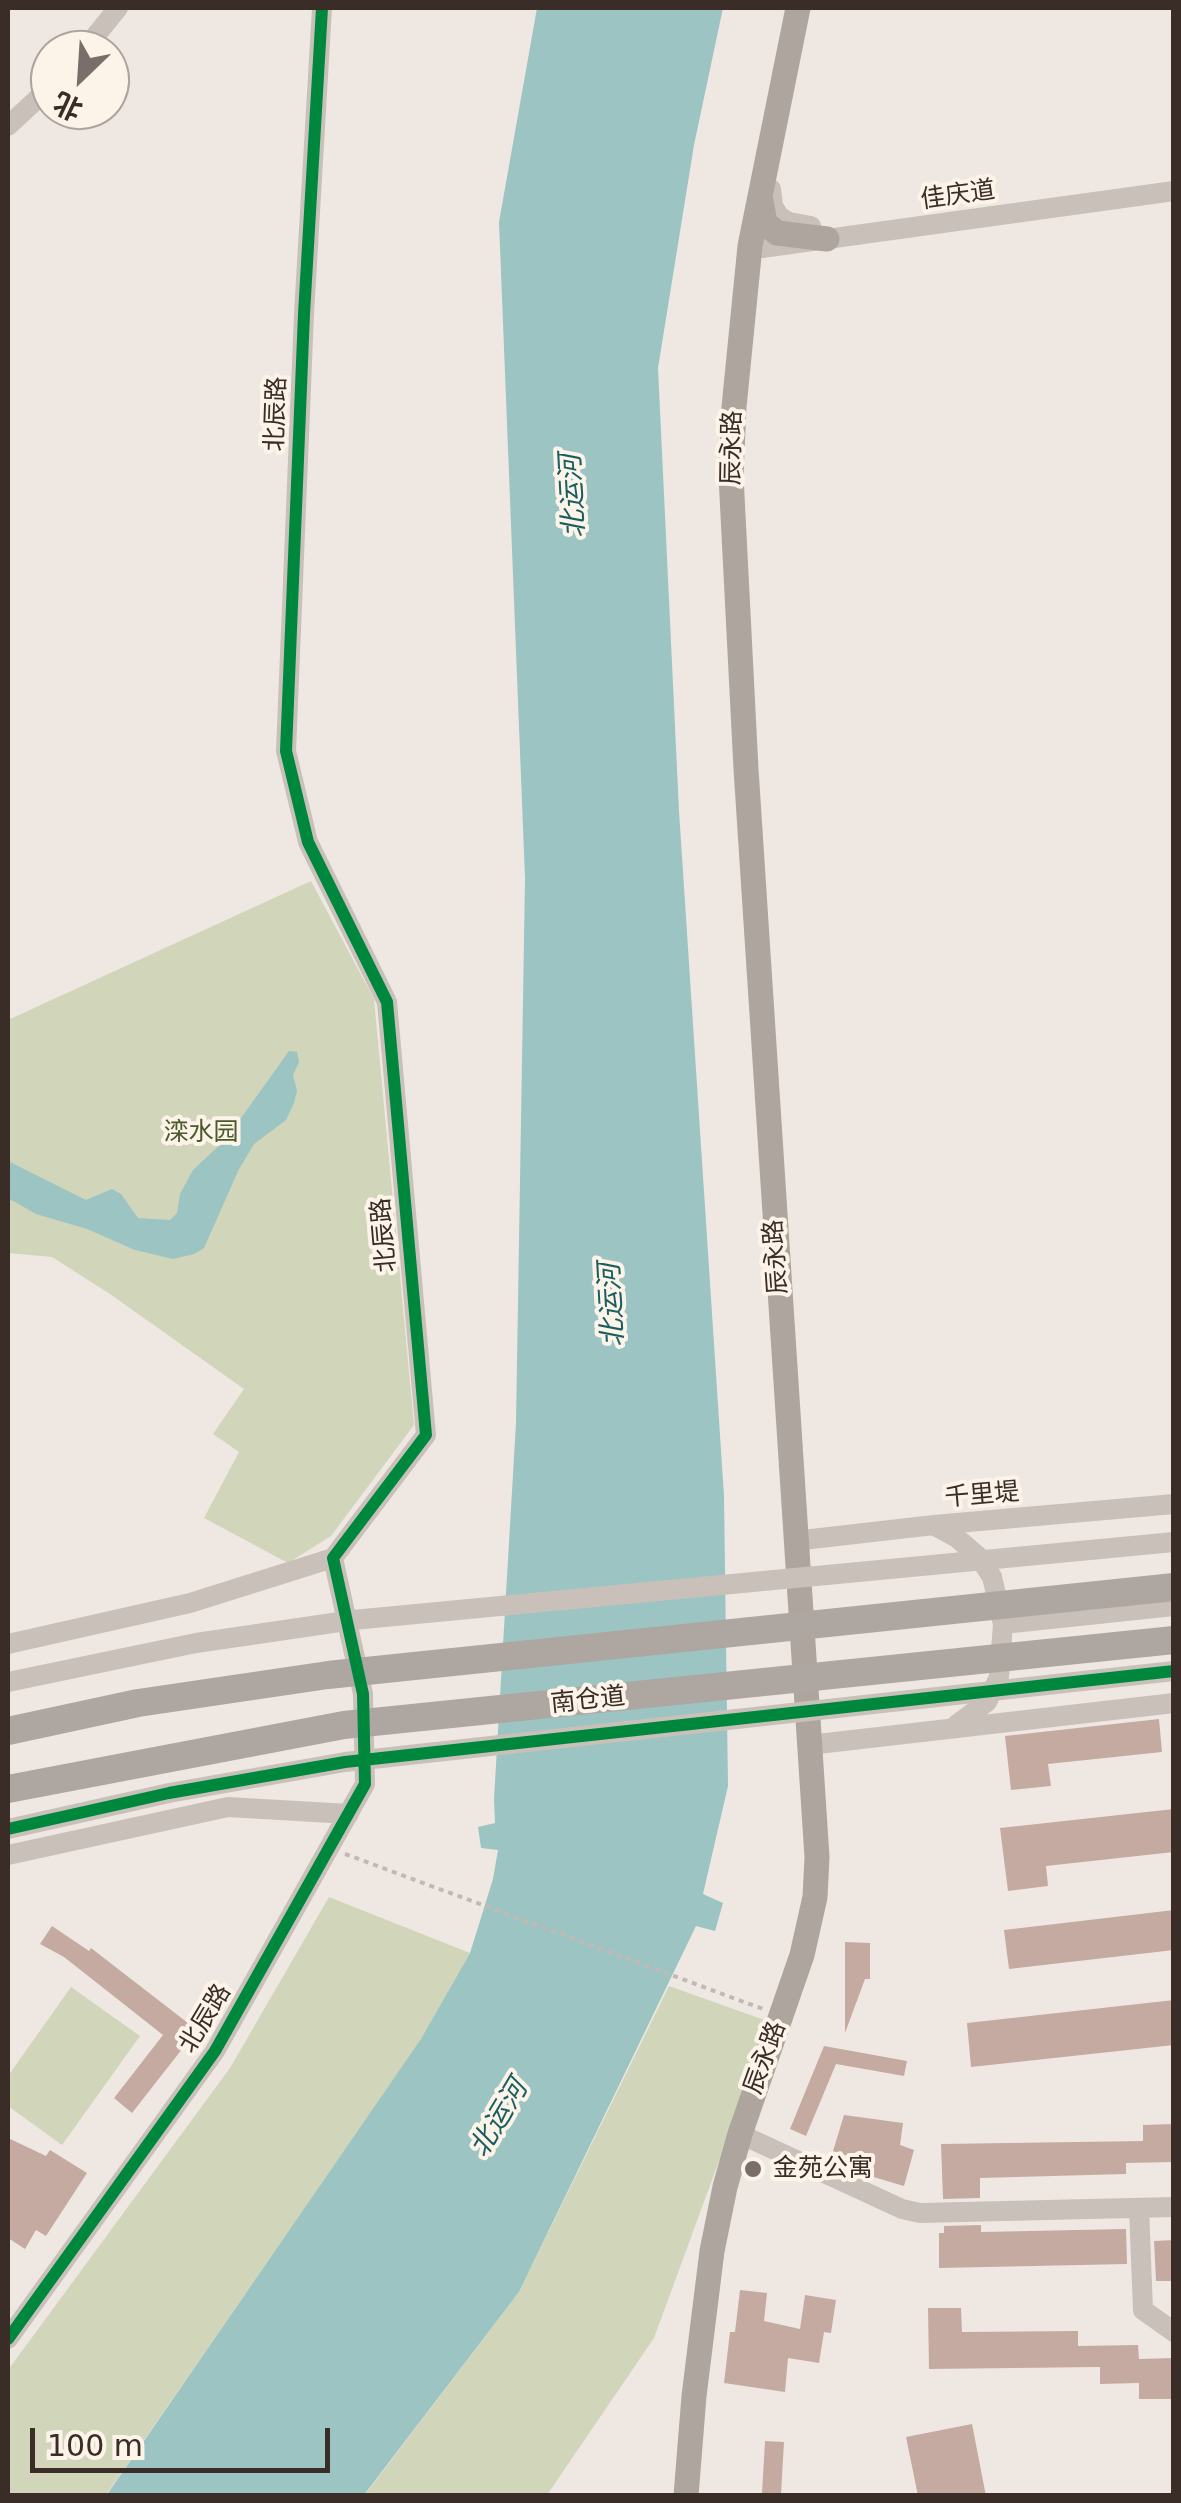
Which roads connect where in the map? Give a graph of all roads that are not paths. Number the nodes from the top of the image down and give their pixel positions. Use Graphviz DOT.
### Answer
graph roads {
  1 [pos="118,8"];
  2 [pos="322,8"];
  3 [pos="798,8"];
  4 [pos="809,8"];
  5 [pos="100,30"];
  6 [pos="30,106"];
  7 [pos="8,126"];
  8 [pos="1174,178"];
  9 [pos="766,188"];
  10 [pos="1174,191"];
  11 [pos="823,233"];
  12 [pos="761,237"];
  13 [pos="1174,1504"];
  14 [pos="934,1525"];
  15 [pos="798,1540"];
  16 [pos="1174,1542"];
  17 [pos="333,1558"];
  18 [pos="1174,1587"];
  19 [pos="1174,1606"];
  20 [pos="1003,1624"];
  21 [pos="1174,1640"];
  22 [pos="8,1644"];
  23 [pos="1174,1671"];
  24 [pos="8,1682"];
  25 [pos="1174,1703"];
  26 [pos="950,1729"];
  27 [pos="8,1731"];
  28 [pos="818,1748"];
  29 [pos="8,1789"];
  30 [pos="349,1814"];
  31 [pos="8,1829"];
  32 [pos="8,1855"];
  33 [pos="742,2135"];
  34 [pos="1174,2207"];
  35 [pos="1138,2208"];
  36 [pos="1174,2332"];
  37 [pos="8,2339"];
  38 [pos="686,2496"];
  39 [pos="694,2496"];
  1 -- 5 [label="street"];
  2 -- 17 [label="street, 北辰路"];
  3 -- 9 [label="main road, 辰永路"];
  4 -- 9 [label="main road, 辰永路"];
  6 -- 7 [label="street"];
  8 -- 11 [label="street, 佳庆道"];
  9 -- 11 [label="street"];
  9 -- 12 [label="main road, 辰永路"];
  10 -- 11 [label="street, 佳庆道"];
  11 -- 12 [label="main road"];
  12 -- 15 [label="main road, 辰永路"];
  13 -- 14 [label="street, 千里堤"];
  14 -- 15 [label="street, 千里堤"];
  14 -- 20 [label="street"];
  15 -- 28 [label="main road, 辰永路"];
  16 -- 24 [label="street, bridge"];
  17 -- 22 [label="street"];
  17 -- 30 [label="street, 北辰路"];
  18 -- 27 [label="highway, 南仓道, bridge"];
  19 -- 20 [label="street"];
  20 -- 26 [label="street"];
  21 -- 29 [label="highway, 南仓道, bridge"];
  23 -- 31 [label="street, bridge"];
  25 -- 26 [label="street"];
  26 -- 28 [label="street"];
  28 -- 33 [label="main road, 辰永路"];
  28 -- 33 [label="main road, 辰永路"];
  30 -- 32 [label="street"];
  30 -- 37 [label="street, 北辰路"];
  33 -- 35 [label="street"];
  33 -- 38 [label="main road, 辰永路"];
  33 -- 39 [label="main road, 辰永路"];
  34 -- 35 [label="street"];
  35 -- 36 [label="street"];
}
